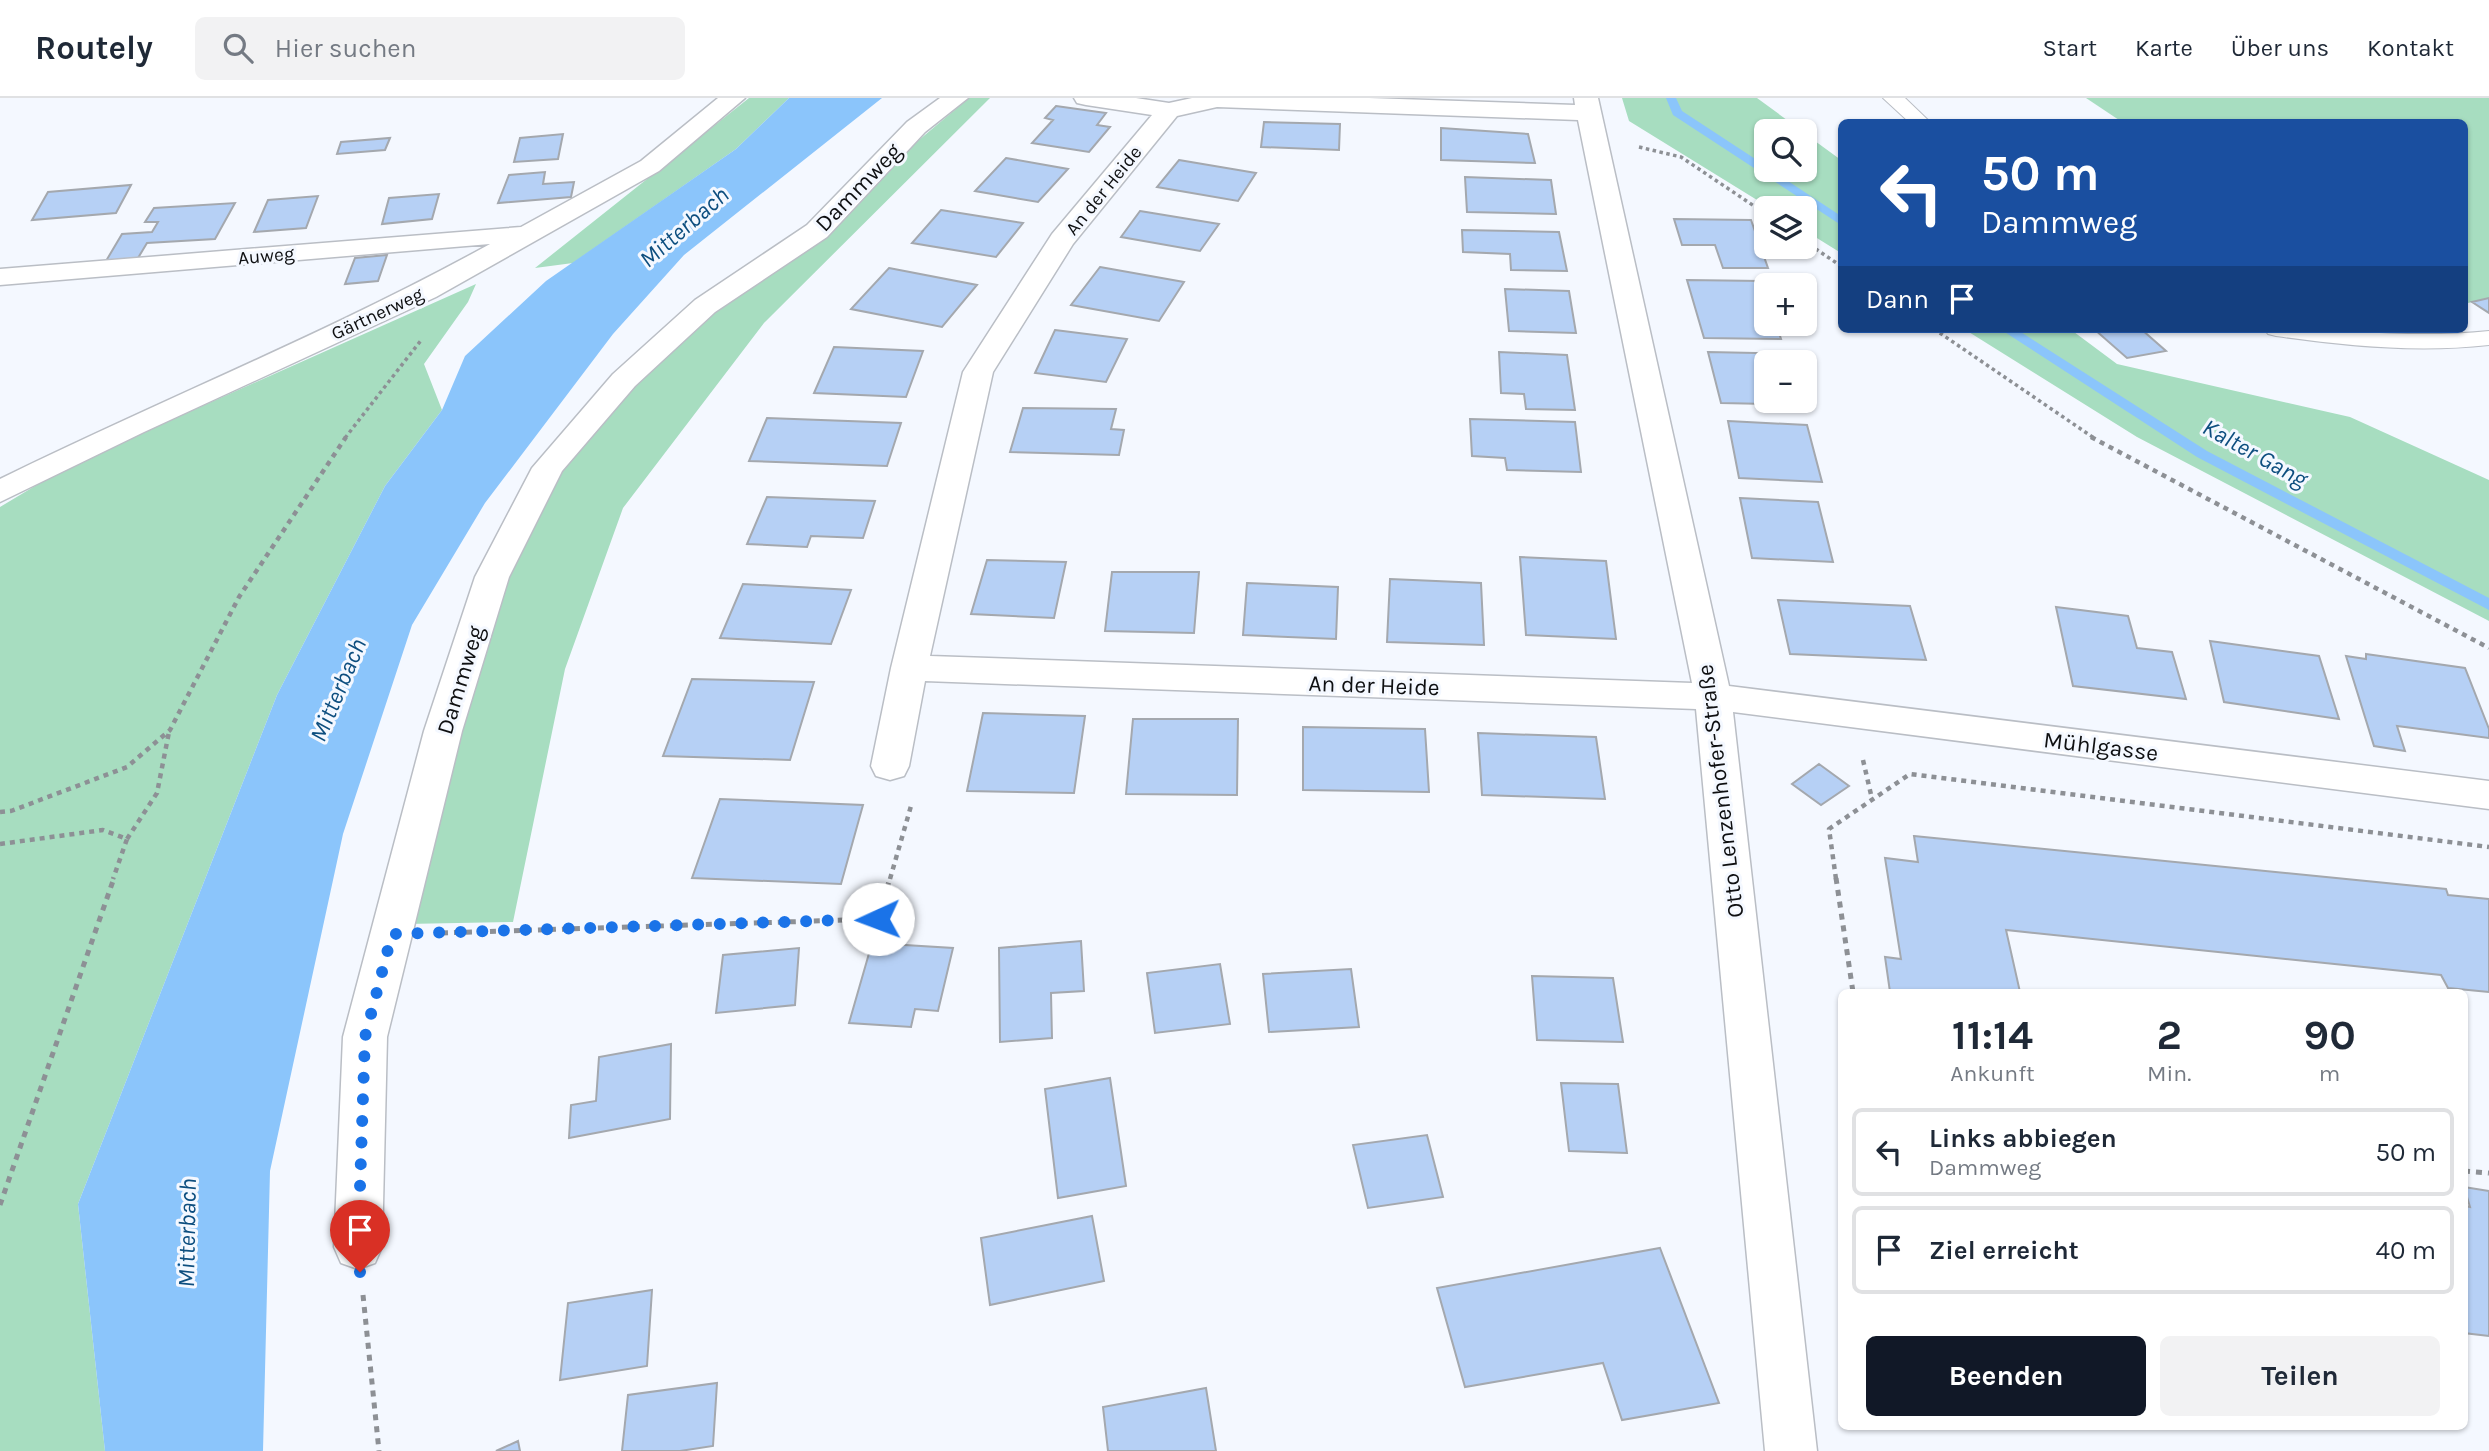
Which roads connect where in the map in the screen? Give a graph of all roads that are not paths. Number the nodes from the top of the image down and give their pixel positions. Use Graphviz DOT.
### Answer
graph roads {
  1 [pos="733,98"];
  2 [pos="956,98"];
  3 [pos="1086,98"];
  4 [pos="1894,98"];
  5 [pos="1168,110"];
  6 [pos="1590,116"];
  7 [pos="1917,119"];
  8 [pos="531,233"];
  9 [pos="0,277"];
  10 [pos="2302,333"];
  11 [pos="2489,338"];
  12 [pos="0,492"];
  13 [pos="909,668"];
  14 [pos="1713,697"];
  15 [pos="890,766"];
  16 [pos="2489,796"];
  17 [pos="358,1247"];
  18 [pos="1791,1451"];
  1 -- 8 [label="street, Gärtnerweg"];
  2 -- 17 [label="street, Dammweg"];
  3 -- 5 [label="street"];
  4 -- 7 [label="lane"];
  5 -- 6 [label="street"];
  5 -- 13 [label="street, An der Heide"];
  6 -- 14 [label="street, Otto Lenzenhofer-Straße"];
  8 -- 9 [label="street, Auweg"];
  8 -- 12 [label="street, Gärtnerweg"];
  10 -- 11 [label="lane"];
  13 -- 14 [label="street, An der Heide"];
  13 -- 15 [label="street, An der Heide"];
  14 -- 16 [label="street, Mühlgasse"];
  14 -- 18 [label="street, Otto Lenzenhofer-Straße"];
}
